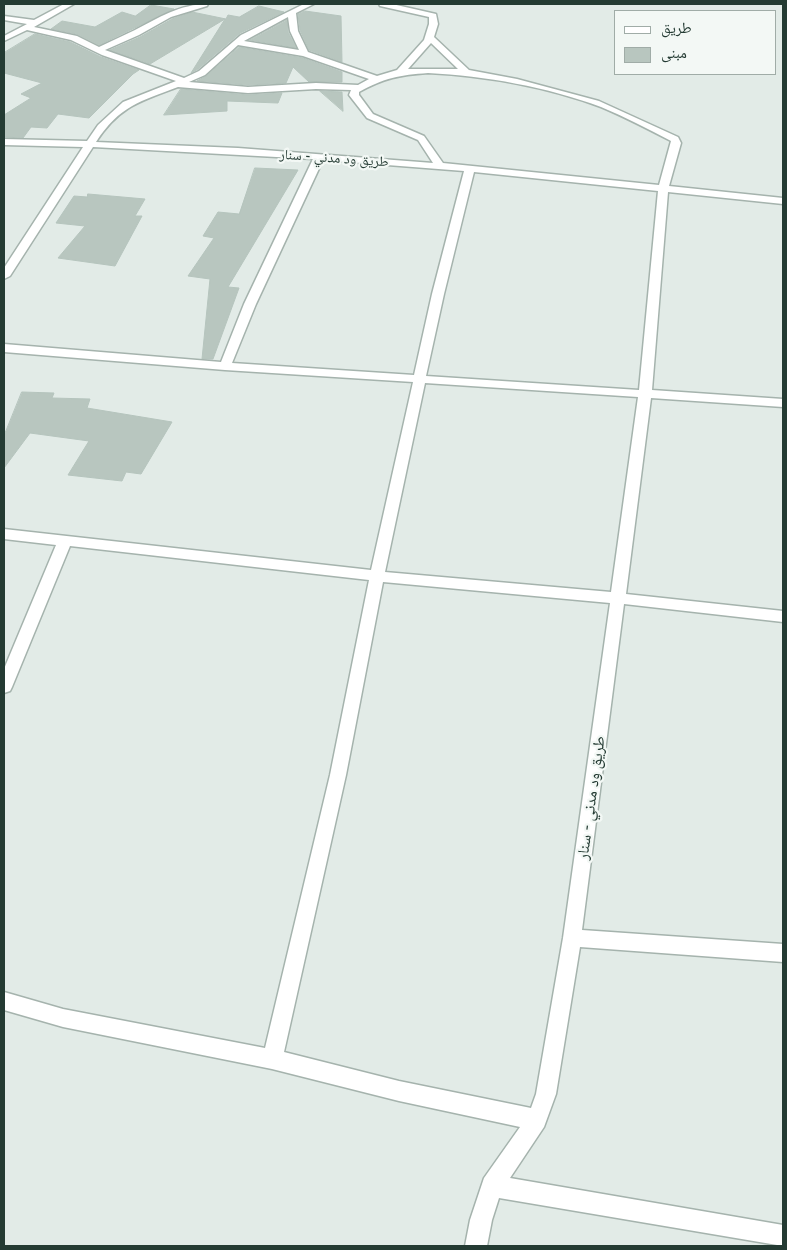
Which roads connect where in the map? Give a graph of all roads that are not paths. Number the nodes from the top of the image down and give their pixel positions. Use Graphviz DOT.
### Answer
graph roads {
  1 [pos="70,4"];
  2 [pos="204,4"];
  3 [pos="310,4"];
  4 [pos="383,4"];
  5 [pos="292,12"];
  6 [pos="4,18"];
  7 [pos="32,22"];
  8 [pos="24,27"];
  9 [pos="431,38"];
  10 [pos="4,39"];
  11 [pos="236,42"];
  12 [pos="98,50"];
  13 [pos="304,54"];
  14 [pos="400,72"];
  15 [pos="466,72"];
  16 [pos="376,78"];
  17 [pos="179,83"];
  18 [pos="359,88"];
  19 [pos="4,142"];
  20 [pos="90,143"];
  21 [pos="319,157"];
  22 [pos="440,166"];
  23 [pos="470,169"];
  24 [pos="663,189"];
  25 [pos="783,201"];
  26 [pos="4,276"];
  27 [pos="4,348"];
  28 [pos="224,366"];
  29 [pos="421,378"];
  30 [pos="645,395"];
  31 [pos="783,403"];
  32 [pos="4,534"];
  33 [pos="65,541"];
  34 [pos="377,576"];
  35 [pos="617,598"];
  36 [pos="783,617"];
  37 [pos="4,687"];
  38 [pos="572,938"];
  39 [pos="783,953"];
  40 [pos="4,1001"];
  41 [pos="272,1059"];
  42 [pos="537,1120"];
  43 [pos="492,1186"];
  44 [pos="783,1236"];
  45 [pos="476,1246"];
  1 -- 7 [label="street"];
  2 -- 12 [label="street"];
  3 -- 5 [label="street"];
  4 -- 9 [label="street"];
  5 -- 11 [label="street"];
  5 -- 13 [label="street"];
  6 -- 7 [label="street"];
  7 -- 8 [label="street"];
  8 -- 10 [label="street"];
  8 -- 12 [label="street"];
  9 -- 14 [label="street"];
  9 -- 15 [label="street"];
  11 -- 13 [label="street"];
  11 -- 17 [label="street"];
  12 -- 17 [label="street"];
  13 -- 16 [label="street"];
  14 -- 15 [label="street"];
  14 -- 16 [label="street"];
  15 -- 24 [label="street"];
  16 -- 18 [label="street"];
  17 -- 18 [label="street"];
  17 -- 20 [label="street"];
  18 -- 22 [label="street"];
  19 -- 20 [label="street, طريق ود مدني - سنار"];
  20 -- 21 [label="street, طريق ود مدني - سنار"];
  20 -- 26 [label="street"];
  21 -- 22 [label="street, طريق ود مدني - سنار"];
  21 -- 28 [label="street"];
  22 -- 23 [label="street, طريق ود مدني - سنار"];
  23 -- 24 [label="street, طريق ود مدني - سنار"];
  23 -- 29 [label="street"];
  24 -- 25 [label="street, طريق ود مدني - سنار"];
  24 -- 30 [label="street, طريق ود مدني - سنار"];
  27 -- 28 [label="street"];
  28 -- 29 [label="street"];
  29 -- 30 [label="street"];
  29 -- 34 [label="street"];
  30 -- 31 [label="street"];
  30 -- 35 [label="street, طريق ود مدني - سنار"];
  32 -- 33 [label="street"];
  33 -- 34 [label="street"];
  33 -- 37 [label="street"];
  34 -- 35 [label="street"];
  34 -- 41 [label="street"];
  35 -- 36 [label="street"];
  35 -- 38 [label="street, طريق ود مدني - سنار"];
  38 -- 39 [label="street"];
  38 -- 42 [label="street, طريق ود مدني - سنار"];
  40 -- 41 [label="street"];
  41 -- 42 [label="street"];
  42 -- 43 [label="street, طريق ود مدني - سنار"];
  43 -- 44 [label="street"];
  43 -- 45 [label="street, طريق ود مدني - سنار"];
}
